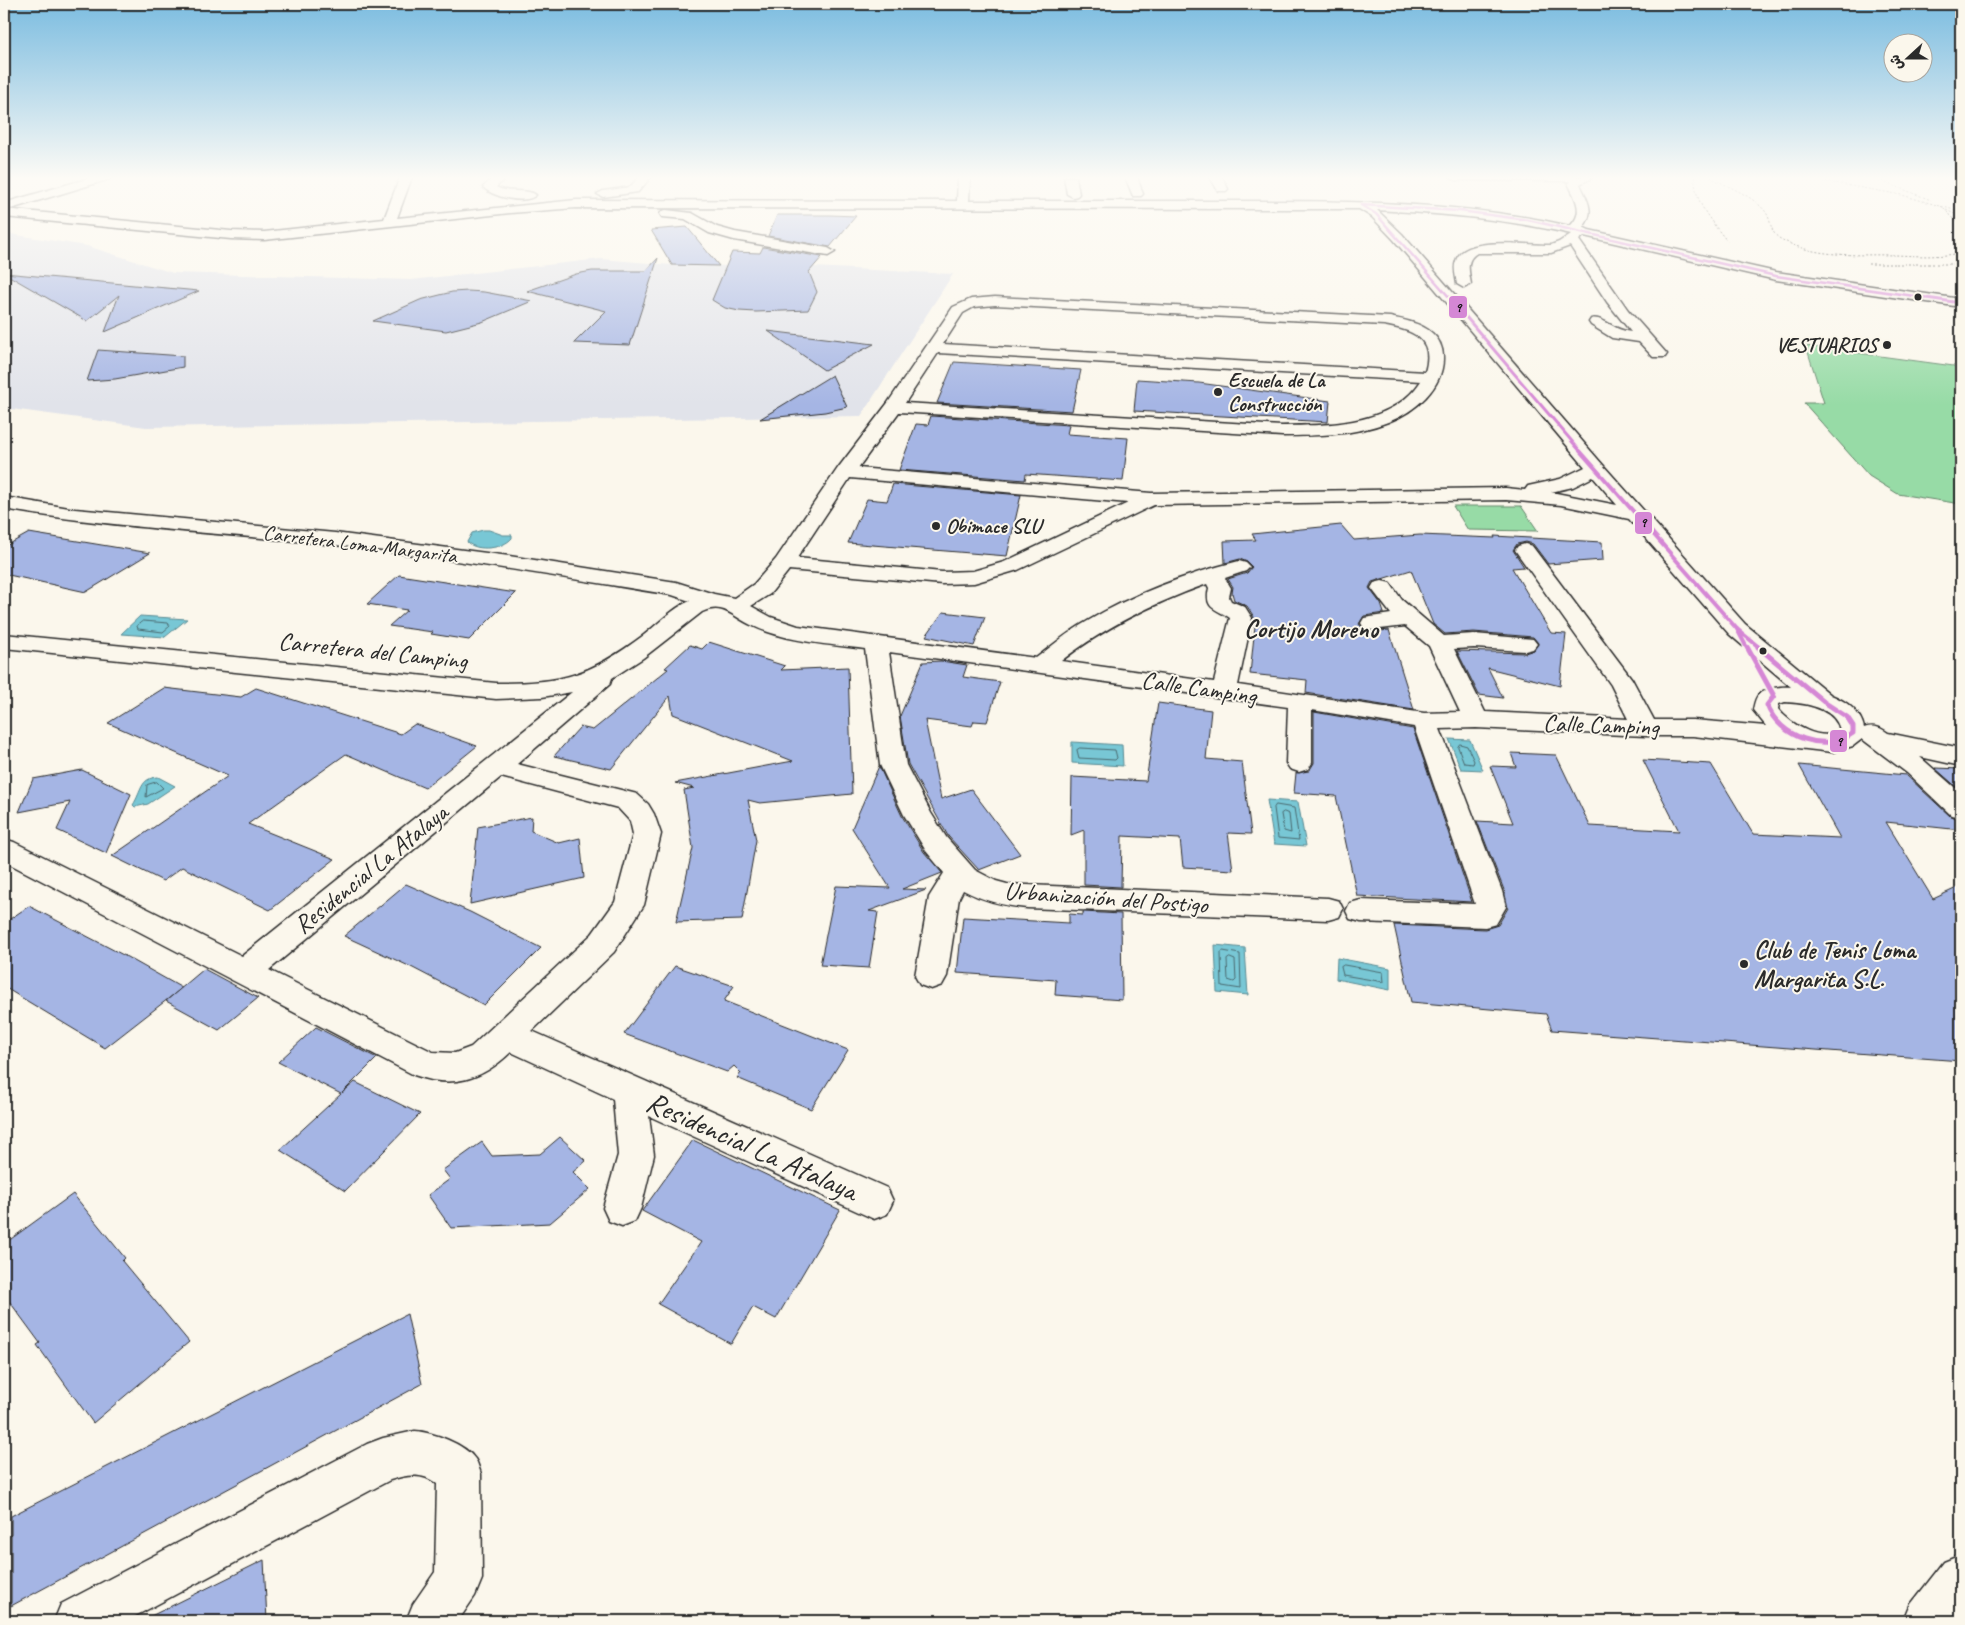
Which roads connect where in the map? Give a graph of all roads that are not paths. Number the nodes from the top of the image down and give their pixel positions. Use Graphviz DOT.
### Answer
graph roads {
  1 [pos="1420,253"];
  2 [pos="1468,253"];
  3 [pos="1588,253"];
  4 [pos="1669,253"];
  5 [pos="1464,284"];
  6 [pos="1961,303"];
  7 [pos="1596,322"];
  8 [pos="1642,337"];
  9 [pos="933,348"];
  10 [pos="1658,354"];
  11 [pos="1432,377"];
  12 [pos="894,407"];
  13 [pos="1596,470"];
  14 [pos="845,472"];
  15 [pos="1506,494"];
  16 [pos="1151,500"];
  17 [pos="4,502"];
  18 [pos="1634,514"];
  19 [pos="1525,550"];
  20 [pos="783,563"];
  21 [pos="1239,567"];
  22 [pos="1213,575"];
  23 [pos="1382,588"];
  24 [pos="713,601"];
  25 [pos="737,606"];
  26 [pos="1411,618"];
  27 [pos="1372,623"];
  28 [pos="1737,629"];
  29 [pos="4,641"];
  30 [pos="876,643"];
  31 [pos="1439,643"];
  32 [pos="1525,644"];
  33 [pos="1040,666"];
  34 [pos="613,668"];
  35 [pos="546,689"];
  36 [pos="1224,692"];
  37 [pos="1301,701"];
  38 [pos="1824,702"];
  39 [pos="1770,703"];
  40 [pos="563,713"];
  41 [pos="1476,720"];
  42 [pos="1424,721"];
  43 [pos="1645,728"];
  44 [pos="1693,728"];
  45 [pos="1862,730"];
  46 [pos="1824,743"];
  47 [pos="1961,757"];
  48 [pos="1299,763"];
  49 [pos="496,767"];
  50 [pos="1961,808"];
  51 [pos="4,849"];
  52 [pos="959,872"];
  53 [pos="1328,909"];
  54 [pos="1361,911"];
  55 [pos="245,972"];
  56 [pos="931,976"];
  57 [pos="507,1035"];
  58 [pos="629,1090"];
  59 [pos="874,1202"];
  60 [pos="622,1208"];
  61 [pos="1961,1579"];
  62 [pos="78,1621"];
  63 [pos="430,1621"];
  64 [pos="1928,1621"];
  1 -- 13 [label="main road"];
  2 -- 5 [label="main road"];
  3 -- 8 [label="main road"];
  4 -- 6 [label="main road"];
  7 -- 8 [label="main road"];
  8 -- 10 [label="main road"];
  9 -- 11 [label="main road"];
  9 -- 11 [label="main road"];
  9 -- 12 [label="main road"];
  11 -- 12 [label="main road"];
  12 -- 14 [label="main road"];
  13 -- 15 [label="main road"];
  13 -- 18 [label="main road"];
  14 -- 16 [label="main road"];
  14 -- 20 [label="main road"];
  15 -- 16 [label="main road"];
  15 -- 18 [label="main road"];
  16 -- 20 [label="main road"];
  17 -- 24 [label="main road, Carretera Loma Margarita"];
  18 -- 28 [label="main road"];
  19 -- 43 [label="main road"];
  20 -- 25 [label="main road"];
  21 -- 22 [label="main road"];
  22 -- 33 [label="main road"];
  22 -- 36 [label="main road"];
  23 -- 26 [label="main road"];
  24 -- 25 [label="main road, Calle Camping"];
  24 -- 34 [label="main road, Carretera del Camping"];
  25 -- 30 [label="main road, Calle Camping"];
  26 -- 27 [label="main road"];
  26 -- 31 [label="main road"];
  28 -- 38 [label="main road"];
  28 -- 39 [label="main road"];
  29 -- 35 [label="main road, Carretera del Camping"];
  30 -- 33 [label="main road, Calle Camping"];
  30 -- 52 [label="main road, Urbanización del Postigo"];
  31 -- 32 [label="main road"];
  31 -- 41 [label="main road"];
  33 -- 36 [label="main road, Calle Camping"];
  34 -- 35 [label="main road, Carretera del Camping"];
  34 -- 40 [label="main road, Residencial La Atalaya"];
  35 -- 40 [label="main road"];
  36 -- 37 [label="main road, Calle Camping"];
  37 -- 42 [label="main road, Calle Camping"];
  37 -- 48 [label="main road"];
  38 -- 39 [label="main road, Calle Camping"];
  38 -- 45 [label="main road"];
  39 -- 44 [label="main road, Calle Camping"];
  39 -- 46 [label="main road"];
  40 -- 49 [label="main road, Residencial La Atalaya"];
  41 -- 42 [label="main road, Calle Camping"];
  41 -- 43 [label="main road, Calle Camping"];
  42 -- 54 [label="main road"];
  43 -- 44 [label="main road, Calle Camping"];
  44 -- 46 [label="main road, Calle Camping"];
  45 -- 46 [label="main road"];
  45 -- 47 [label="main road"];
  45 -- 50 [label="main road"];
  49 -- 55 [label="main road, Residencial La Atalaya"];
  49 -- 57 [label="main road"];
  51 -- 55 [label="main road"];
  52 -- 53 [label="main road, Urbanización del Postigo"];
  52 -- 56 [label="main road"];
  55 -- 57 [label="main road"];
  57 -- 58 [label="main road, Residencial La Atalaya"];
  58 -- 59 [label="main road, Residencial La Atalaya"];
  58 -- 60 [label="main road, Residencial La Atalaya"];
  61 -- 64 [label="main road"];
  62 -- 63 [label="main road"];
}
